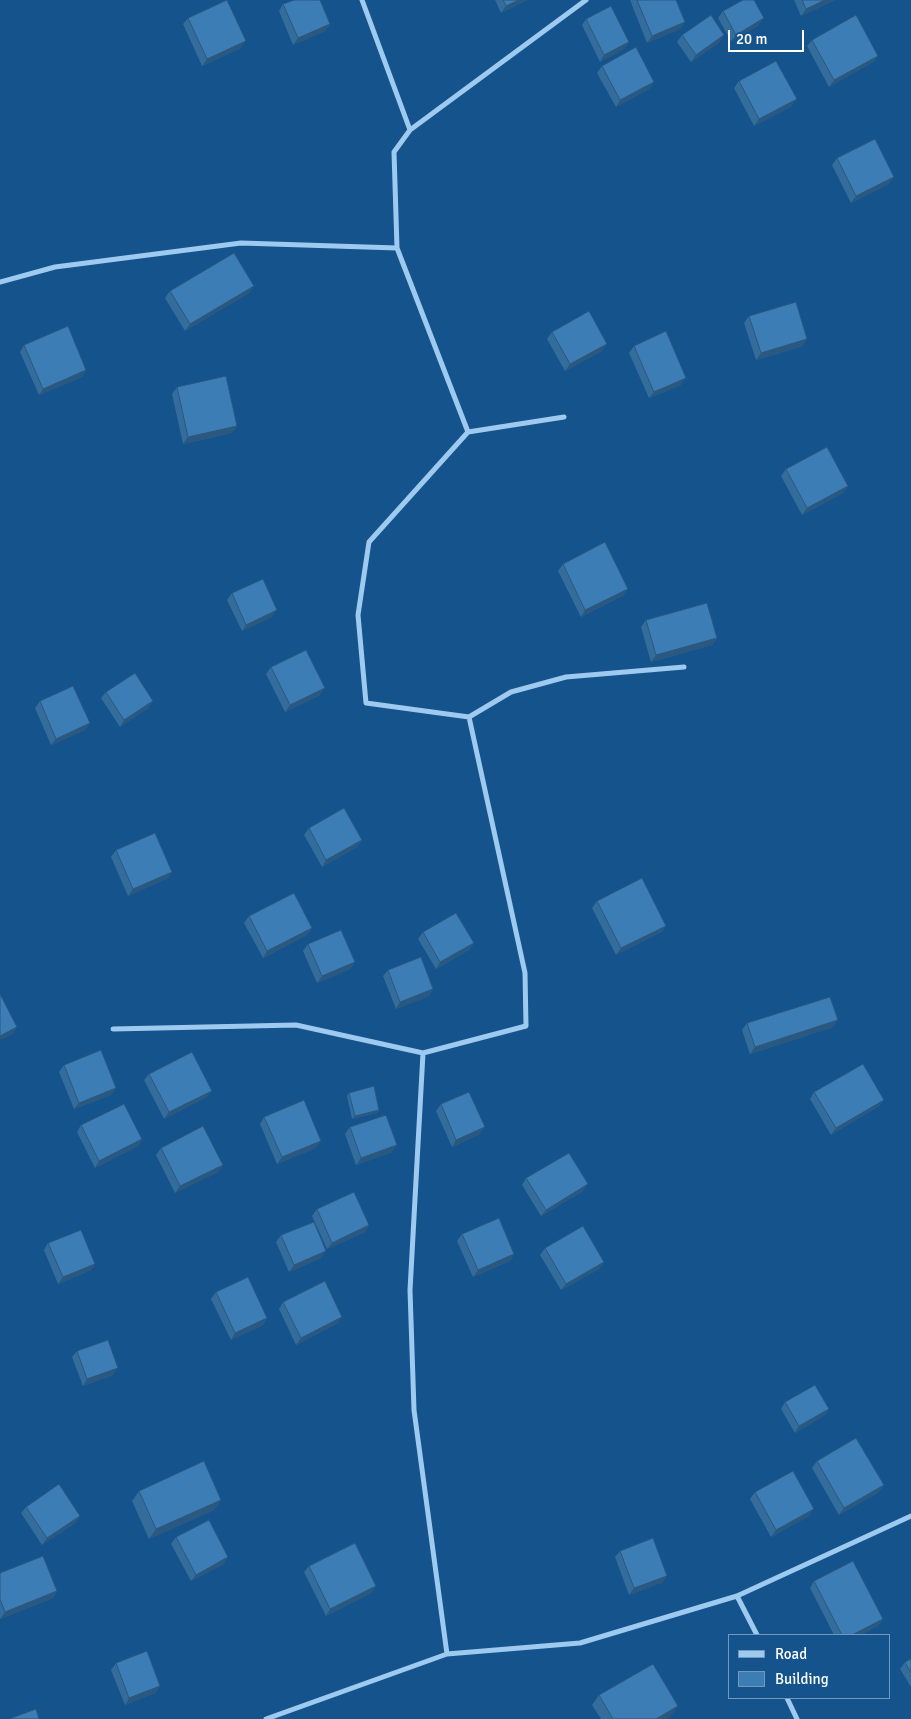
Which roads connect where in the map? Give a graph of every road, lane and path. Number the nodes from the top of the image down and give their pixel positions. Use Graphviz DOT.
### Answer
graph roads {
  1 [pos="362,0"];
  2 [pos="586,0"];
  3 [pos="410,130"];
  4 [pos="397,248"];
  5 [pos="0,282"];
  6 [pos="564,417"];
  7 [pos="468,432"];
  8 [pos="684,667"];
  9 [pos="469,717"];
  10 [pos="113,1029"];
  11 [pos="424,1052"];
  12 [pos="911,1516"];
  13 [pos="738,1596"];
  14 [pos="756,1634"];
  15 [pos="447,1654"];
  16 [pos="787,1699"];
  17 [pos="266,1719"];
  18 [pos="797,1719"];
  1 -- 3 [label="street"];
  2 -- 3 [label="street"];
  3 -- 4 [label="street"];
  4 -- 5 [label="street"];
  4 -- 7 [label="street"];
  6 -- 7 [label="street"];
  7 -- 9 [label="street"];
  8 -- 9 [label="street"];
  9 -- 11 [label="street"];
  10 -- 11 [label="street"];
  11 -- 15 [label="street"];
  12 -- 13 [label="street"];
  13 -- 14 [label="street"];
  13 -- 15 [label="street"];
  15 -- 17 [label="street"];
  16 -- 18 [label="street"];
}
